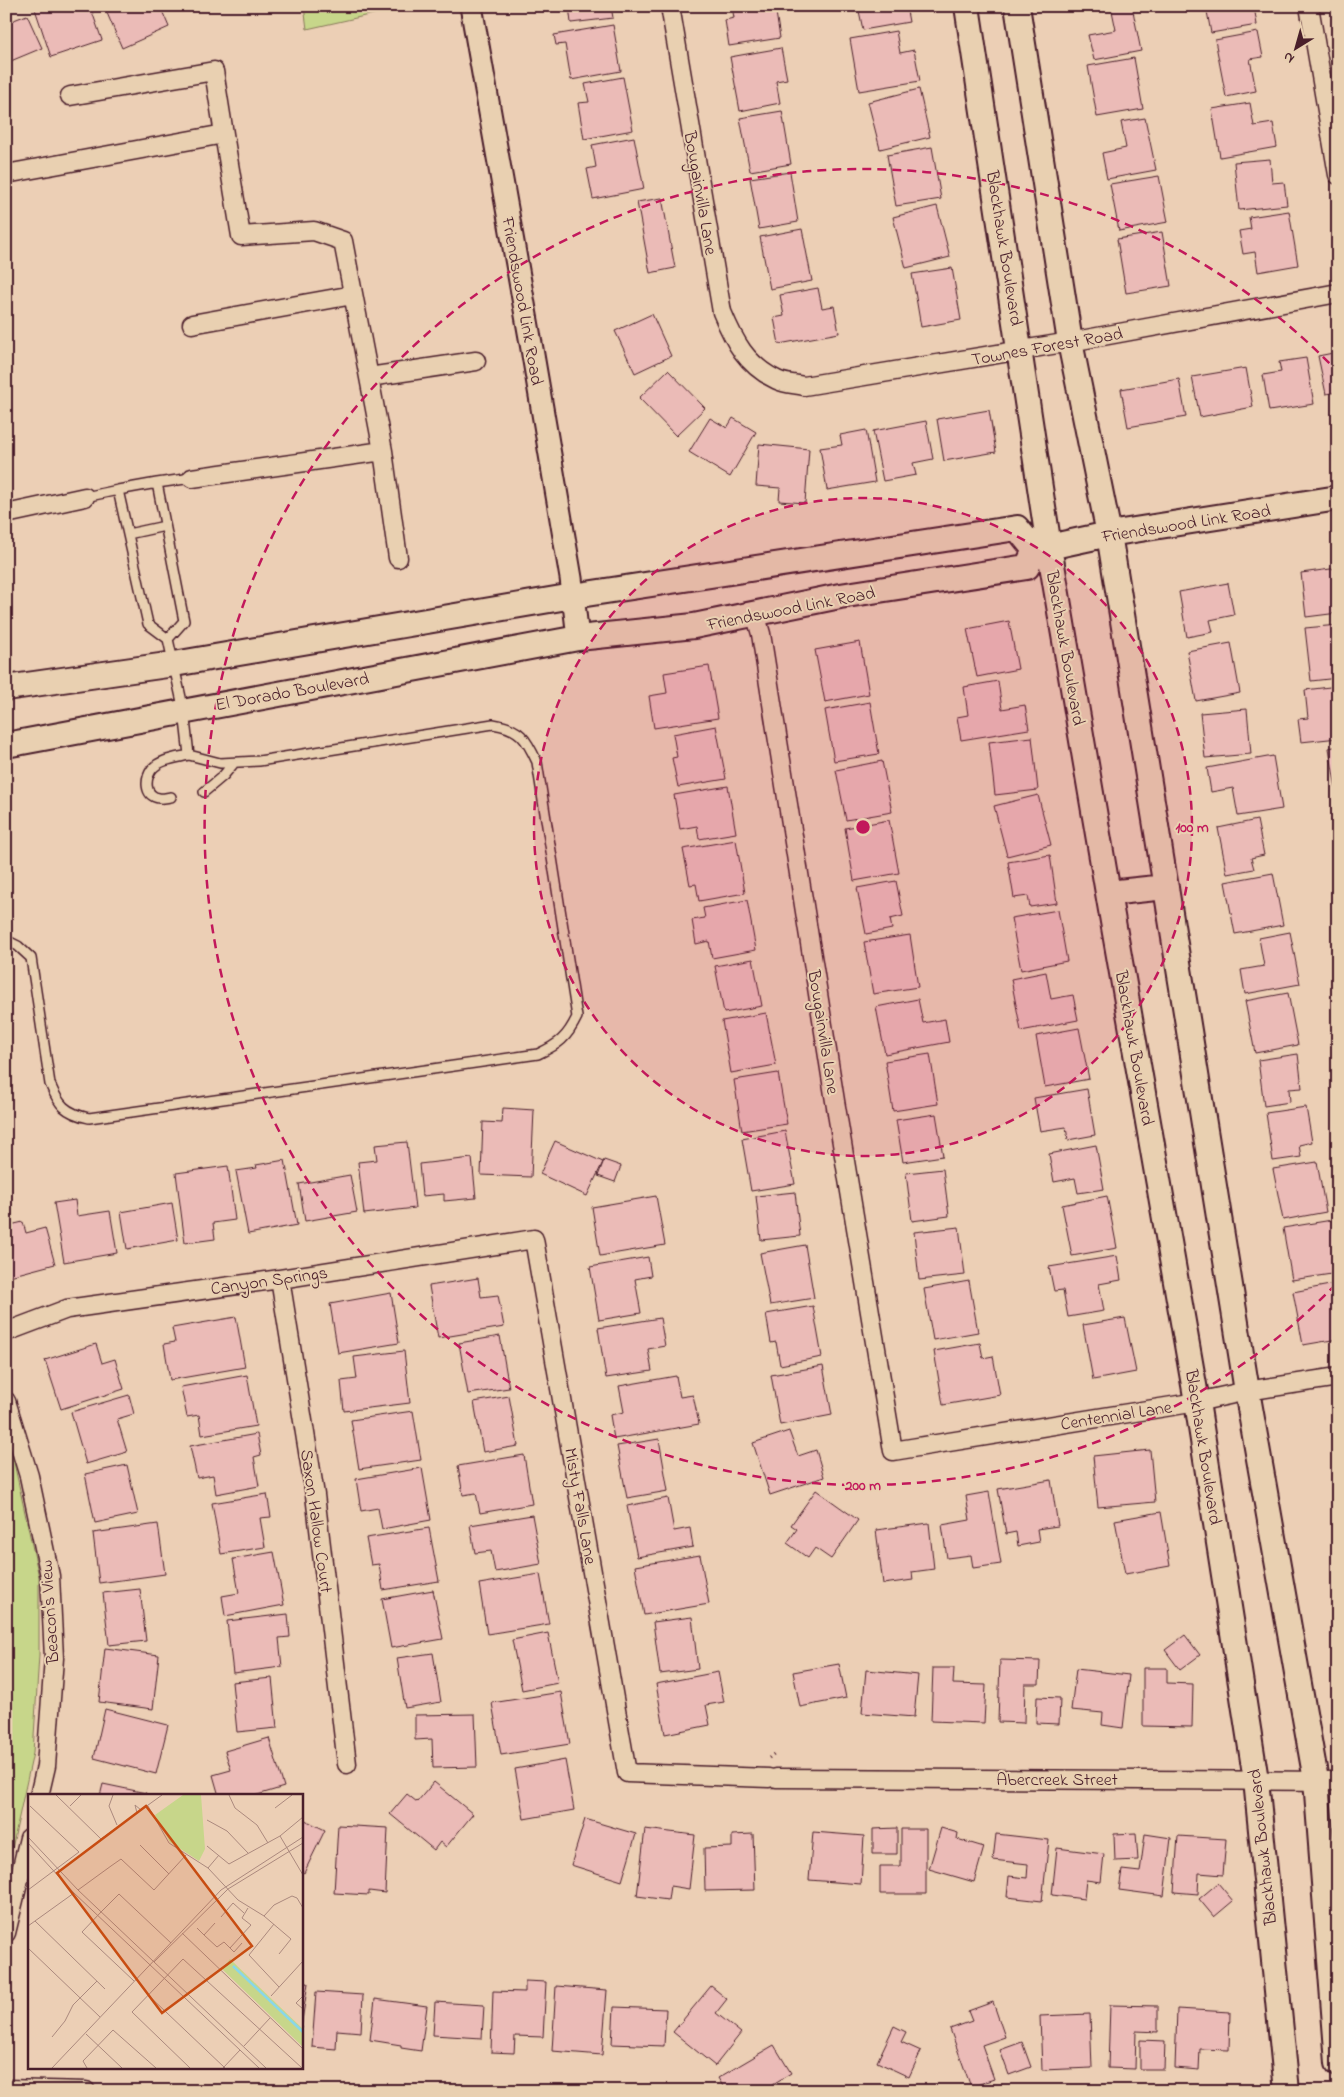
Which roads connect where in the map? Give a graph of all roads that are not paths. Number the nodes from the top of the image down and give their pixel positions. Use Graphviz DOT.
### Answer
graph roads {
  1 [pos="471,6"];
  2 [pos="670,6"];
  3 [pos="967,6"];
  4 [pos="1017,6"];
  5 [pos="1309,6"];
  6 [pos="70,96"];
  7 [pos="224,134"];
  8 [pos="6,174"];
  9 [pos="1338,175"];
  10 [pos="1338,293"];
  11 [pos="353,294"];
  12 [pos="192,324"];
  13 [pos="1070,342"];
  14 [pos="1021,351"];
  15 [pos="476,361"];
  16 [pos="758,369"];
  17 [pos="369,377"];
  18 [pos="383,451"];
  19 [pos="192,478"];
  20 [pos="157,483"];
  21 [pos="118,490"];
  22 [pos="86,497"];
  23 [pos="1338,498"];
  24 [pos="6,514"];
  25 [pos="165,526"];
  26 [pos="128,534"];
  27 [pos="1110,534"];
  28 [pos="1042,549"];
  29 [pos="398,558"];
  30 [pos="573,596"];
  31 [pos="755,613"];
  32 [pos="578,638"];
  33 [pos="168,639"];
  34 [pos="174,664"];
  35 [pos="6,688"];
  36 [pos="184,711"];
  37 [pos="6,745"];
  38 [pos="189,755"];
  39 [pos="234,762"];
  40 [pos="204,792"];
  41 [pos="171,797"];
  42 [pos="1166,887"];
  43 [pos="1108,893"];
  44 [pos="6,940"];
  45 [pos="534,1239"];
  46 [pos="280,1280"];
  47 [pos="6,1332"];
  48 [pos="1338,1377"];
  49 [pos="1247,1391"];
  50 [pos="6,1401"];
  51 [pos="1197,1402"];
  52 [pos="893,1451"];
  53 [pos="347,1764"];
  54 [pos="627,1772"];
  55 [pos="1256,1780"];
  56 [pos="1327,1780"];
  57 [pos="39,1794"];
  58 [pos="28,1840"];
  59 [pos="13,1873"];
  60 [pos="6,1932"];
  61 [pos="1338,2063"];
  62 [pos="6,2089"];
  63 [pos="86,2091"];
  64 [pos="1287,2091"];
  1 -- 30 [label="street, Friendswood Link Road"];
  2 -- 16 [label="street, Bougainvilla Lane"];
  3 -- 14 [label="main road, Blackhawk Boulevard"];
  4 -- 13 [label="main road"];
  5 -- 9 [label="street"];
  6 -- 7 [label="street"];
  7 -- 8 [label="street"];
  7 -- 11 [label="street"];
  10 -- 13 [label="street, Townes Forest Road"];
  11 -- 12 [label="street"];
  11 -- 17 [label="street"];
  13 -- 14 [label="street, Townes Forest Road"];
  13 -- 27 [label="main road"];
  14 -- 16 [label="street, Townes Forest Road"];
  14 -- 28 [label="main road, Blackhawk Boulevard"];
  15 -- 17 [label="street"];
  17 -- 18 [label="street"];
  18 -- 19 [label="street"];
  18 -- 29 [label="street"];
  19 -- 20 [label="lane"];
  20 -- 21 [label="lane"];
  20 -- 25 [label="lane"];
  21 -- 22 [label="lane"];
  21 -- 26 [label="lane"];
  22 -- 24 [label="street"];
  23 -- 27 [label="main road, Friendswood Link Road"];
  25 -- 26 [label="lane"];
  25 -- 33 [label="lane"];
  26 -- 33 [label="lane"];
  27 -- 28 [label="main road, Friendswood Link Road"];
  27 -- 42 [label="main road"];
  28 -- 30 [label="main road"];
  28 -- 31 [label="main road, Friendswood Link Road"];
  28 -- 43 [label="main road, Blackhawk Boulevard"];
  30 -- 32 [label="street, Friendswood Link Road"];
  30 -- 34 [label="main road"];
  31 -- 32 [label="main road, Friendswood Link Road"];
  31 -- 52 [label="street, Bougainvilla Lane"];
  32 -- 36 [label="main road, El Dorado Boulevard"];
  33 -- 34 [label="lane"];
  34 -- 35 [label="main road"];
  34 -- 36 [label="lane"];
  36 -- 37 [label="main road, El Dorado Boulevard"];
  36 -- 38 [label="lane"];
  38 -- 39 [label="lane"];
  38 -- 41 [label="lane"];
  39 -- 40 [label="lane"];
  39 -- 44 [label="lane"];
  42 -- 43 [label="main road"];
  42 -- 49 [label="main road"];
  43 -- 51 [label="main road, Blackhawk Boulevard"];
  45 -- 46 [label="street, Canyon Springs"];
  45 -- 54 [label="street, Misty Falls Lane"];
  46 -- 47 [label="street, Canyon Springs"];
  46 -- 53 [label="street, Saxon Hallow Court"];
  48 -- 49 [label="street, Centennial Lane"];
  49 -- 51 [label="street, Centennial Lane"];
  49 -- 56 [label="main road"];
  50 -- 57 [label="street, Beacon's View"];
  51 -- 52 [label="street, Centennial Lane"];
  51 -- 55 [label="main road, Blackhawk Boulevard"];
  54 -- 55 [label="street, Abercreek Street"];
  55 -- 56 [label="street, Abercreek Street"];
  55 -- 64 [label="main road, Blackhawk Boulevard"];
  56 -- 61 [label="main road"];
  58 -- 59 [label="street"];
  59 -- 60 [label="street"];
  62 -- 63 [label="street"];
}
